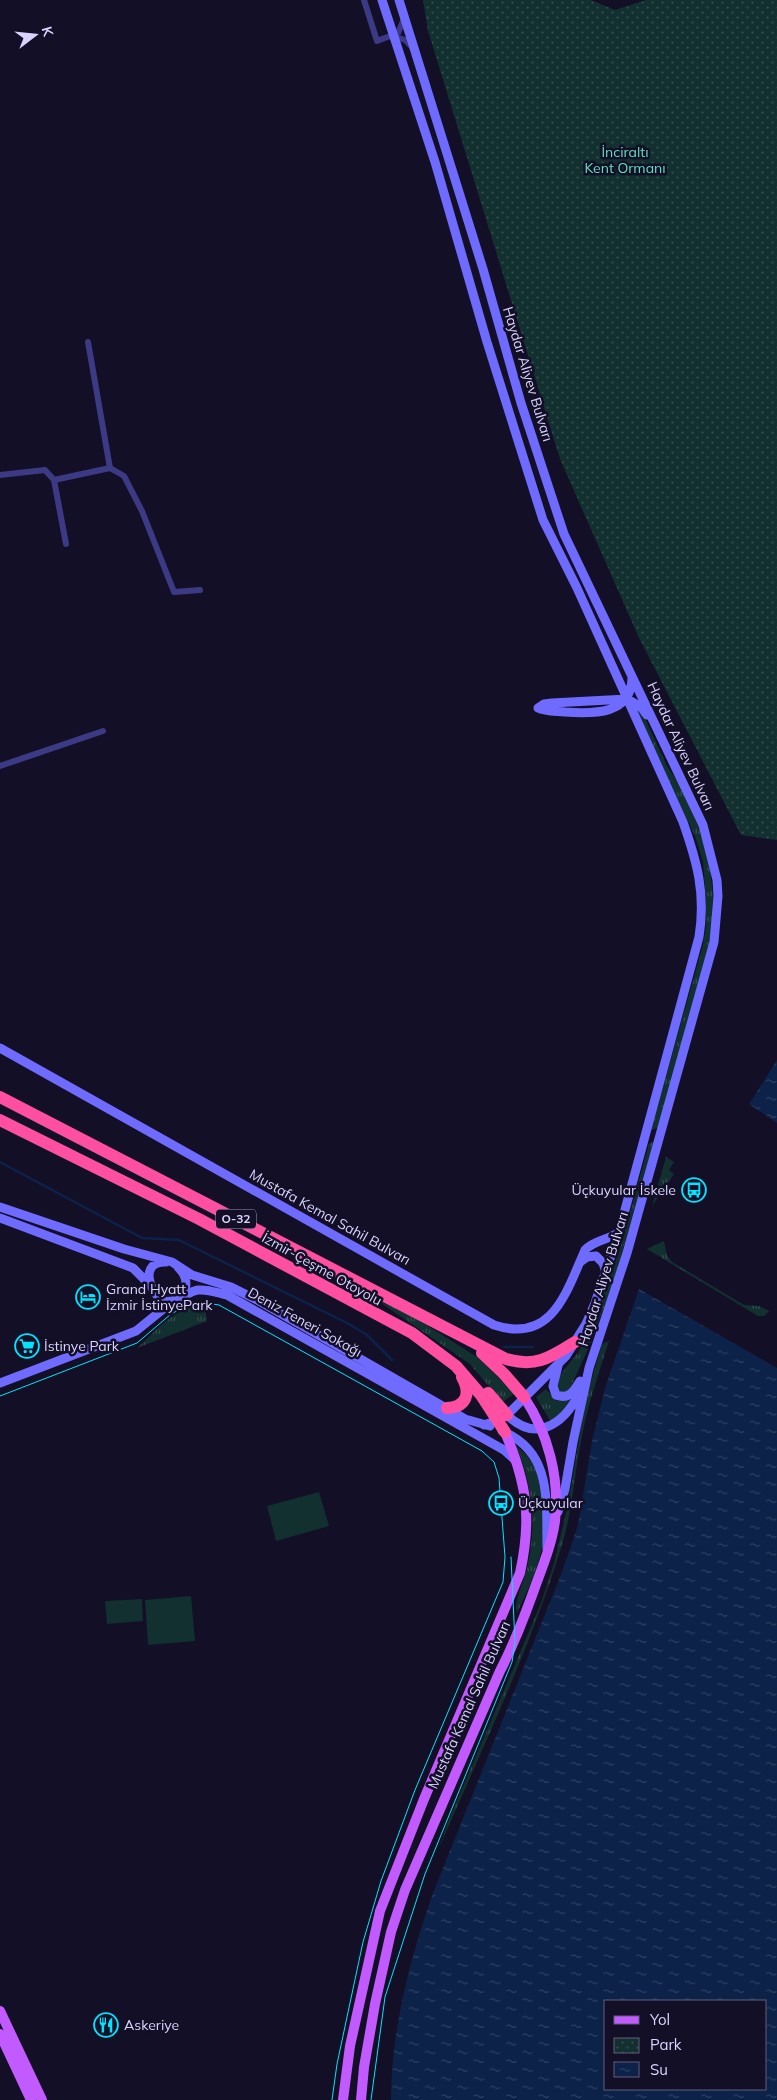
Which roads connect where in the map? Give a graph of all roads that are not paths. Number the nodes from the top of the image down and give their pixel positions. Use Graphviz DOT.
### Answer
graph roads {
  1 [pos="364,0"];
  2 [pos="382,0"];
  3 [pos="399,0"];
  4 [pos="405,17"];
  5 [pos="393,36"];
  6 [pos="415,50"];
  7 [pos="483,268"];
  8 [pos="468,272"];
  9 [pos="88,342"];
  10 [pos="110,468"];
  11 [pos="0,475"];
  12 [pos="54,480"];
  13 [pos="66,544"];
  14 [pos="589,582"];
  15 [pos="577,588"];
  16 [pos="200,590"];
  17 [pos="632,675"];
  18 [pos="627,699"];
  19 [pos="103,731"];
  20 [pos="0,766"];
  21 [pos="677,771"];
  22 [pos="0,1048"];
  23 [pos="0,1097"];
  24 [pos="0,1120"];
  25 [pos="0,1207"];
  26 [pos="0,1218"];
  27 [pos="619,1232"];
  28 [pos="172,1262"];
  29 [pos="580,1262"];
  30 [pos="606,1272"];
  31 [pos="150,1285"];
  32 [pos="174,1301"];
  33 [pos="471,1342"];
  34 [pos="576,1342"];
  35 [pos="456,1366"];
  36 [pos="558,1366"];
  37 [pos="590,1368"];
  38 [pos="0,1383"];
  39 [pos="524,1398"];
  40 [pos="446,1413"];
  41 [pos="503,1418"];
  42 [pos="484,1425"];
  43 [pos="541,1429"];
  44 [pos="505,1432"];
  45 [pos="516,1461"];
  46 [pos="555,1521"];
  47 [pos="547,1553"];
  48 [pos="0,2011"];
  49 [pos="0,2034"];
  50 [pos="32,2100"];
  51 [pos="42,2100"];
  52 [pos="343,2100"];
  53 [pos="361,2100"];
  1 -- 5 [label="street"];
  2 -- 5 [label="main road, Haydar Aliyev Bulvarı"];
  3 -- 4 [label="main road, Haydar Aliyev Bulvarı"];
  4 -- 5 [label="street"];
  4 -- 6 [label="main road, Haydar Aliyev Bulvarı"];
  5 -- 6 [label="street"];
  5 -- 8 [label="main road, Haydar Aliyev Bulvarı"];
  6 -- 7 [label="main road, Haydar Aliyev Bulvarı"];
  7 -- 8 [label="main road"];
  7 -- 14 [label="main road, Haydar Aliyev Bulvarı"];
  8 -- 15 [label="main road, Haydar Aliyev Bulvarı"];
  9 -- 10 [label="street"];
  10 -- 12 [label="street"];
  10 -- 16 [label="street"];
  11 -- 12 [label="street"];
  12 -- 13 [label="street"];
  14 -- 15 [label="main road"];
  14 -- 17 [label="main road, Haydar Aliyev Bulvarı"];
  15 -- 18 [label="main road, Haydar Aliyev Bulvarı"];
  17 -- 18 [label="main road"];
  17 -- 21 [label="main road, Haydar Aliyev Bulvarı"];
  18 -- 18 [label="main road"];
  18 -- 21 [label="main road"];
  18 -- 27 [label="main road, Haydar Aliyev Bulvarı"];
  19 -- 20 [label="street"];
  21 -- 37 [label="main road, Haydar Aliyev Bulvarı"];
  22 -- 29 [label="main road, Mustafa Kemal Sahil Bulvarı"];
  23 -- 33 [label="highway, İzmir-Çeşme Otoyolu / O-32"];
  24 -- 35 [label="highway, İzmir-Çeşme Otoyolu / O-32"];
  25 -- 28 [label="main road, Deniz Feneri Sokağı"];
  26 -- 31 [label="main road"];
  27 -- 29 [label="main road, Mustafa Kemal Sahil Bulvarı"];
  27 -- 30 [label="main road, Haydar Aliyev Bulvarı"];
  28 -- 31 [label="main road"];
  28 -- 32 [label="main road"];
  28 -- 40 [label="main road, Deniz Feneri Sokağı"];
  29 -- 30 [label="main road"];
  30 -- 34 [label="main road, Haydar Aliyev Bulvarı"];
  31 -- 32 [label="main road"];
  32 -- 38 [label="main road"];
  32 -- 40 [label="main road, Deniz Feneri Sokağı"];
  33 -- 34 [label="highway"];
  33 -- 39 [label="highway, Mustafa Kemal Sahil Bulvarı"];
  34 -- 36 [label="main road, Haydar Aliyev Bulvarı"];
  35 -- 40 [label="highway"];
  35 -- 41 [label="highway, İzmir-Çeşme Otoyolu"];
  36 -- 37 [label="main road"];
  36 -- 39 [label="main road, Haydar Aliyev Bulvarı"];
  37 -- 43 [label="main road"];
  37 -- 46 [label="main road, Haydar Aliyev Bulvarı"];
  39 -- 41 [label="main road, Haydar Aliyev Bulvarı"];
  39 -- 43 [label="main road, Mustafa Kemal Sahil Bulvarı"];
  40 -- 42 [label="main road"];
  40 -- 45 [label="main road"];
  41 -- 42 [label="main road"];
  41 -- 43 [label="main road"];
  41 -- 44 [label="highway, Mustafa Kemal Sahil Bulvarı"];
  42 -- 44 [label="main road"];
  43 -- 46 [label="main road, Mustafa Kemal Sahil Bulvarı"];
  44 -- 45 [label="main road, Mustafa Kemal Sahil Bulvarı"];
  44 -- 47 [label="main road"];
  45 -- 52 [label="main road, Mustafa Kemal Sahil Bulvarı"];
  46 -- 47 [label="main road, Mustafa Kemal Sahil Bulvarı"];
  47 -- 53 [label="main road, Mustafa Kemal Sahil Bulvarı"];
  48 -- 51 [label="main road"];
  49 -- 50 [label="main road"];
}
